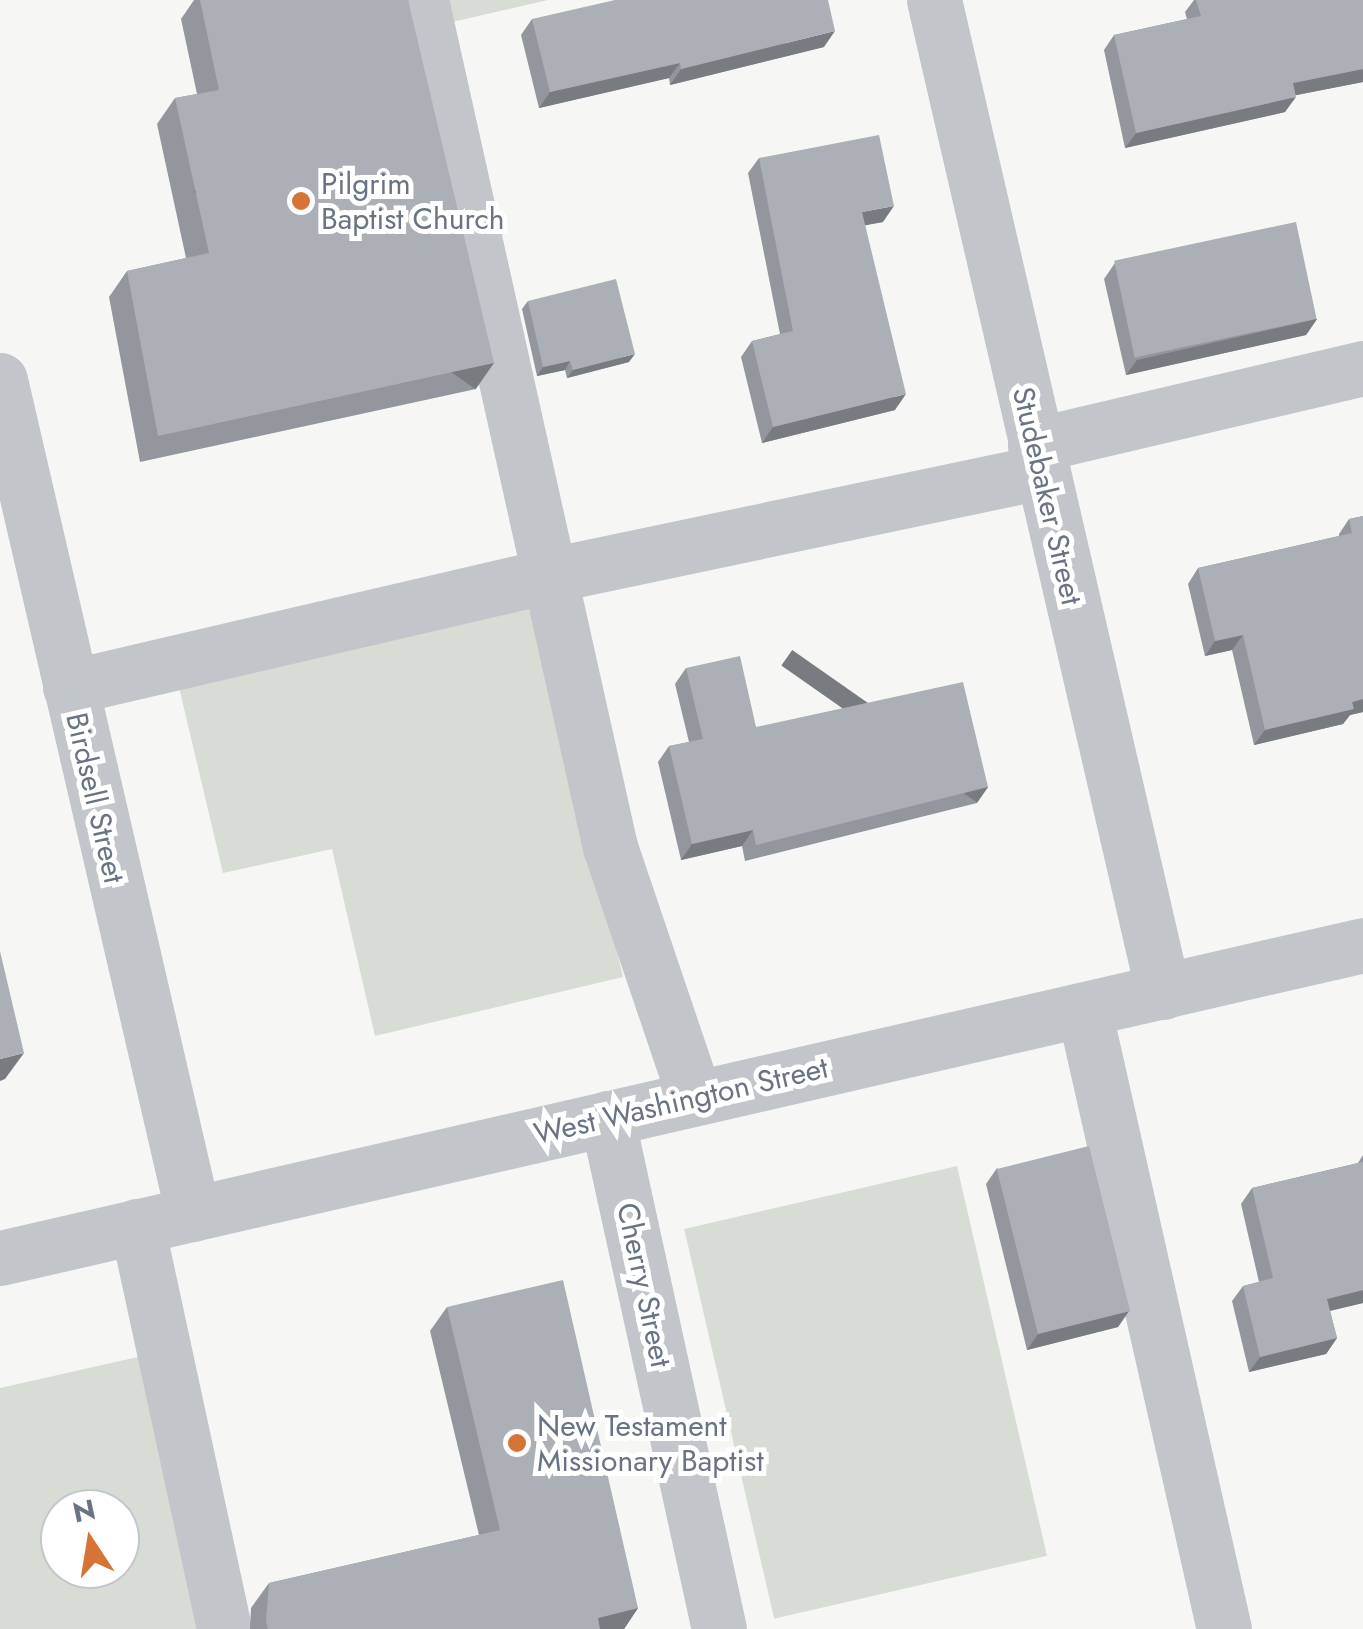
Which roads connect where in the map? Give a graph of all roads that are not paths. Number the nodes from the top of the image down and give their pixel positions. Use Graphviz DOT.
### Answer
graph roads {
  1 [pos="420,0"];
  2 [pos="934,0"];
  3 [pos="1363,368"];
  4 [pos="0,380"];
  5 [pos="1038,458"];
  6 [pos="546,576"];
  7 [pos="70,686"];
  8 [pos="1363,946"];
  9 [pos="1163,992"];
  10 [pos="1084,1010"];
  11 [pos="695,1098"];
  12 [pos="608,1118"];
  13 [pos="193,1214"];
  14 [pos="138,1226"];
  15 [pos="0,1258"];
  16 [pos="224,1629"];
  17 [pos="719,1629"];
  18 [pos="1224,1629"];
  1 -- 6 [label="street"];
  2 -- 5 [label="street, Studebaker Street"];
  3 -- 5 [label="street"];
  4 -- 7 [label="street, Birdsell Street"];
  5 -- 6 [label="street"];
  5 -- 9 [label="street, Studebaker Street"];
  6 -- 7 [label="street"];
  6 -- 11 [label="street"];
  7 -- 13 [label="street, Birdsell Street"];
  8 -- 9 [label="street, West Washington Street"];
  9 -- 10 [label="street, West Washington Street"];
  10 -- 11 [label="street, West Washington Street"];
  10 -- 18 [label="street"];
  11 -- 12 [label="street, West Washington Street"];
  12 -- 13 [label="street, West Washington Street"];
  12 -- 17 [label="street, Cherry Street"];
  13 -- 14 [label="street, West Washington Street"];
  14 -- 15 [label="street, West Washington Street"];
  14 -- 16 [label="street"];
}
